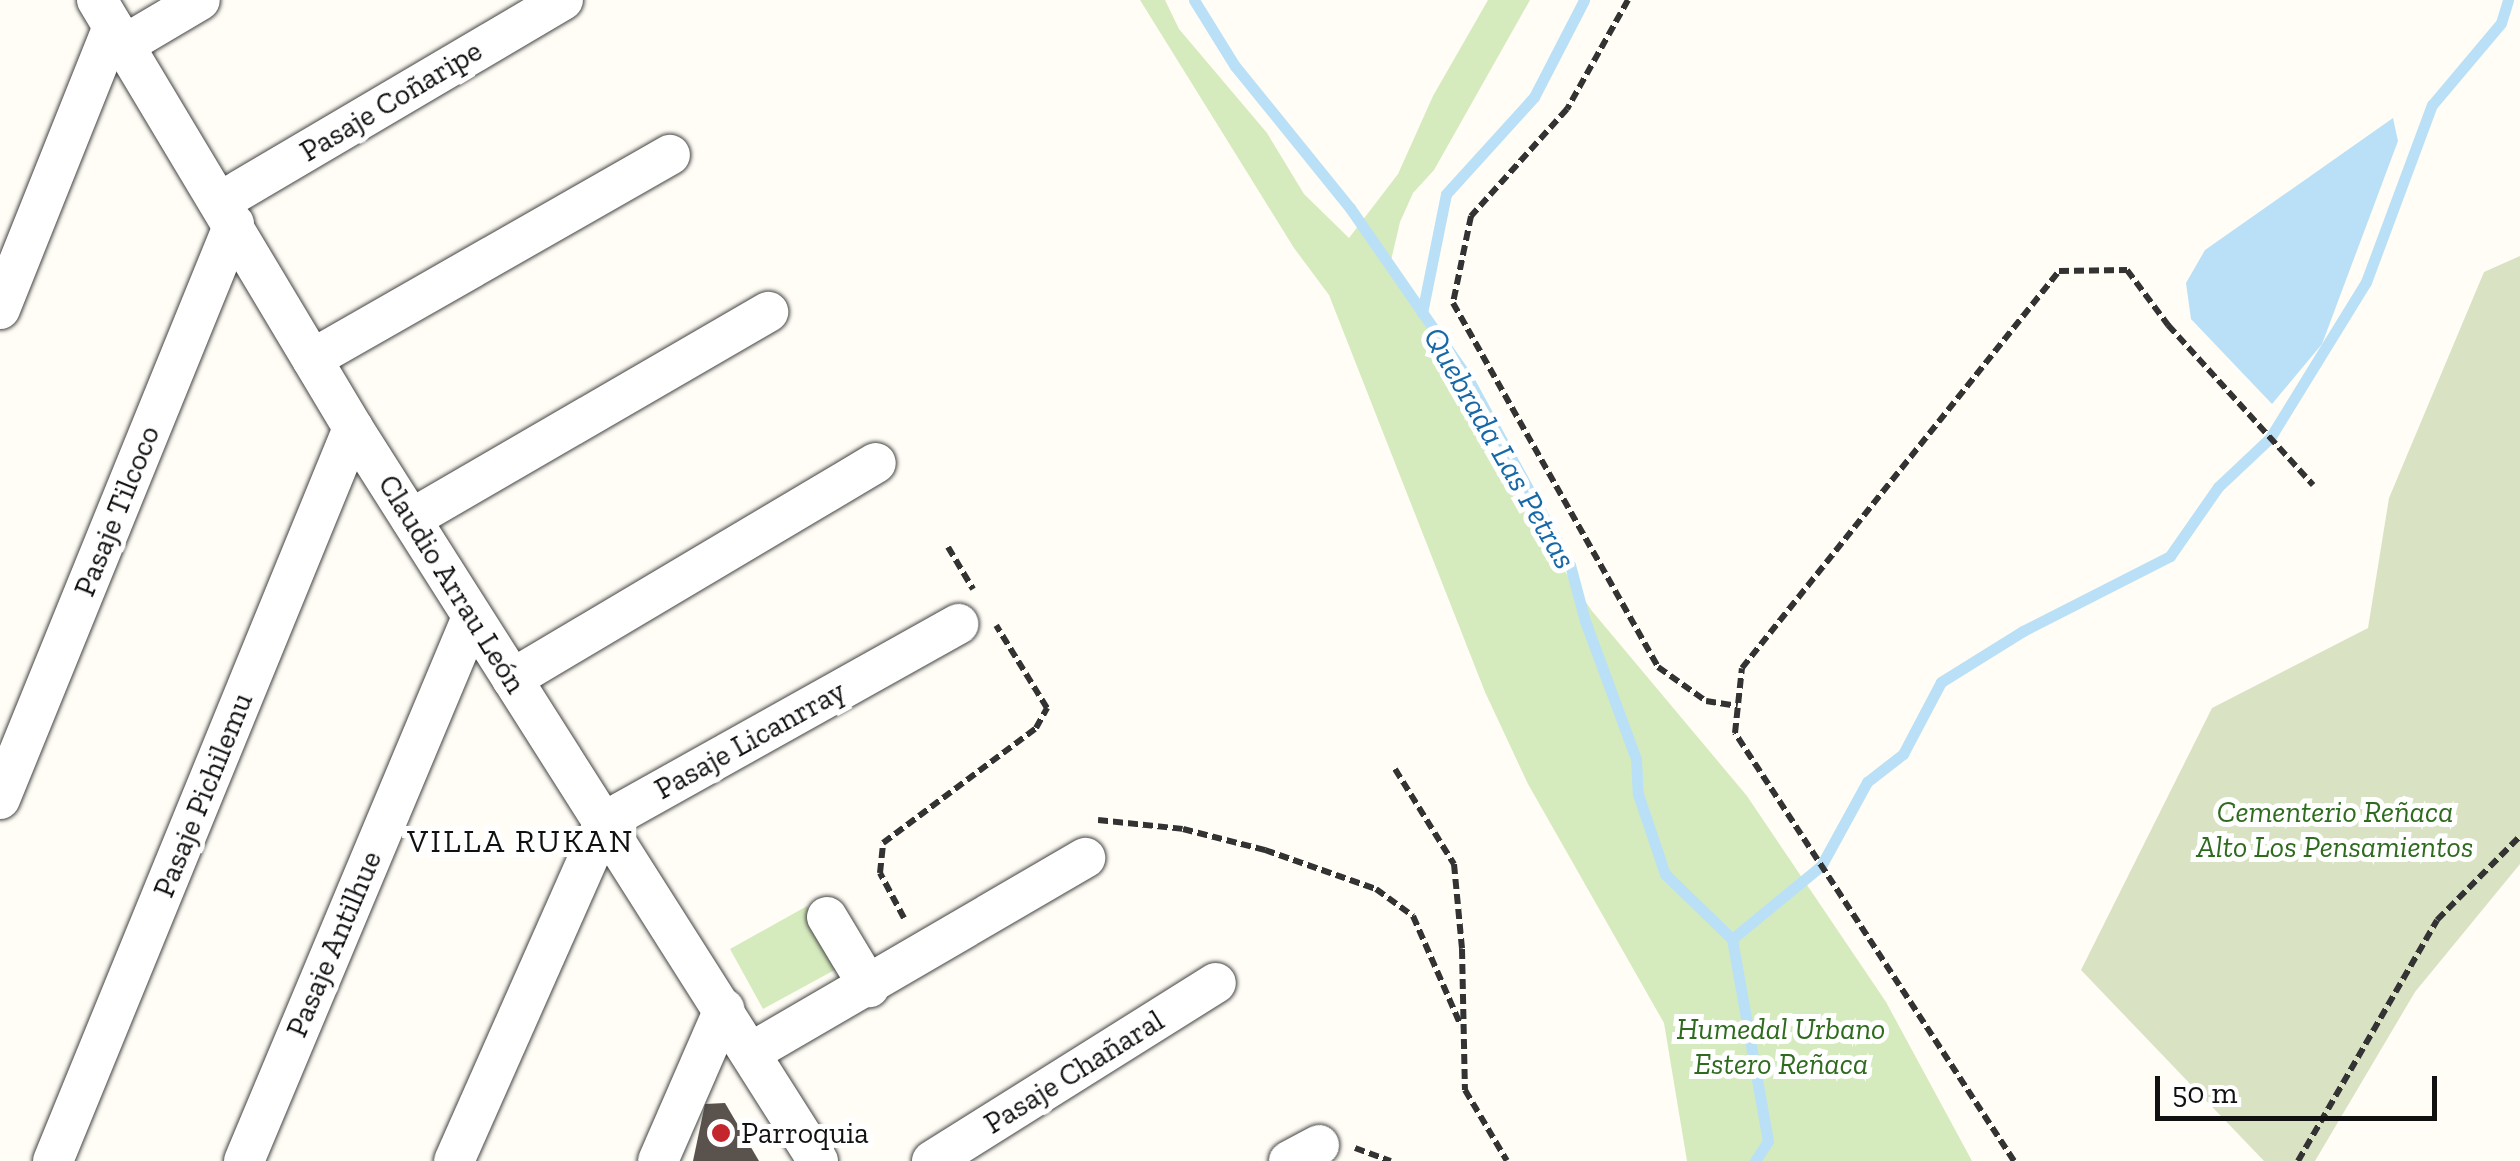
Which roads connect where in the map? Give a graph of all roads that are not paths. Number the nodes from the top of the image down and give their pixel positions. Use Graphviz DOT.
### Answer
graph roads {
  1 [pos="200,0"];
  2 [pos="563,0"];
  3 [pos="112,24"];
  4 [pos="670,155"];
  5 [pos="227,213"];
  6 [pos="0,309"];
  7 [pos="768,312"];
  8 [pos="312,359"];
  9 [pos="353,428"];
  10 [pos="876,463"];
  11 [pos="411,519"];
  12 [pos="975,610"];
  13 [pos="472,617"];
  14 [pos="512,679"];
  15 [pos="0,798"];
  16 [pos="604,822"];
  17 [pos="1086,858"];
  18 [pos="827,918"];
  19 [pos="1216,982"];
  20 [pos="869,987"];
  21 [pos="724,1009"];
  22 [pos="750,1054"];
  23 [pos="53,1161"];
  24 [pos="244,1161"];
  25 [pos="454,1161"];
  26 [pos="658,1161"];
  27 [pos="818,1161"];
  28 [pos="932,1161"];
  1 -- 3 [label="street"];
  2 -- 5 [label="street, Pasaje Coñaripe"];
  3 -- 5 [label="street, Claudio Arrau León"];
  3 -- 6 [label="street"];
  4 -- 8 [label="street"];
  5 -- 8 [label="street, Claudio Arrau León"];
  5 -- 15 [label="street, Pasaje Tilcoco"];
  7 -- 11 [label="street"];
  8 -- 9 [label="street, Claudio Arrau León"];
  9 -- 11 [label="street, Claudio Arrau León"];
  9 -- 23 [label="street, Pasaje Pichilemu"];
  10 -- 14 [label="street"];
  11 -- 13 [label="street, Claudio Arrau León"];
  12 -- 16 [label="street, Pasaje Licanrray"];
  13 -- 14 [label="street, Claudio Arrau León"];
  13 -- 24 [label="street, Pasaje Antilhue"];
  14 -- 16 [label="street, Claudio Arrau León"];
  16 -- 21 [label="street, Claudio Arrau León"];
  16 -- 25 [label="street"];
  17 -- 20 [label="street"];
  18 -- 20 [label="street"];
  19 -- 28 [label="street, Pasaje Chañaral"];
  20 -- 22 [label="street"];
  21 -- 22 [label="street, Claudio Arrau León"];
  21 -- 26 [label="street"];
  22 -- 27 [label="street, Claudio Arrau León"];
}
